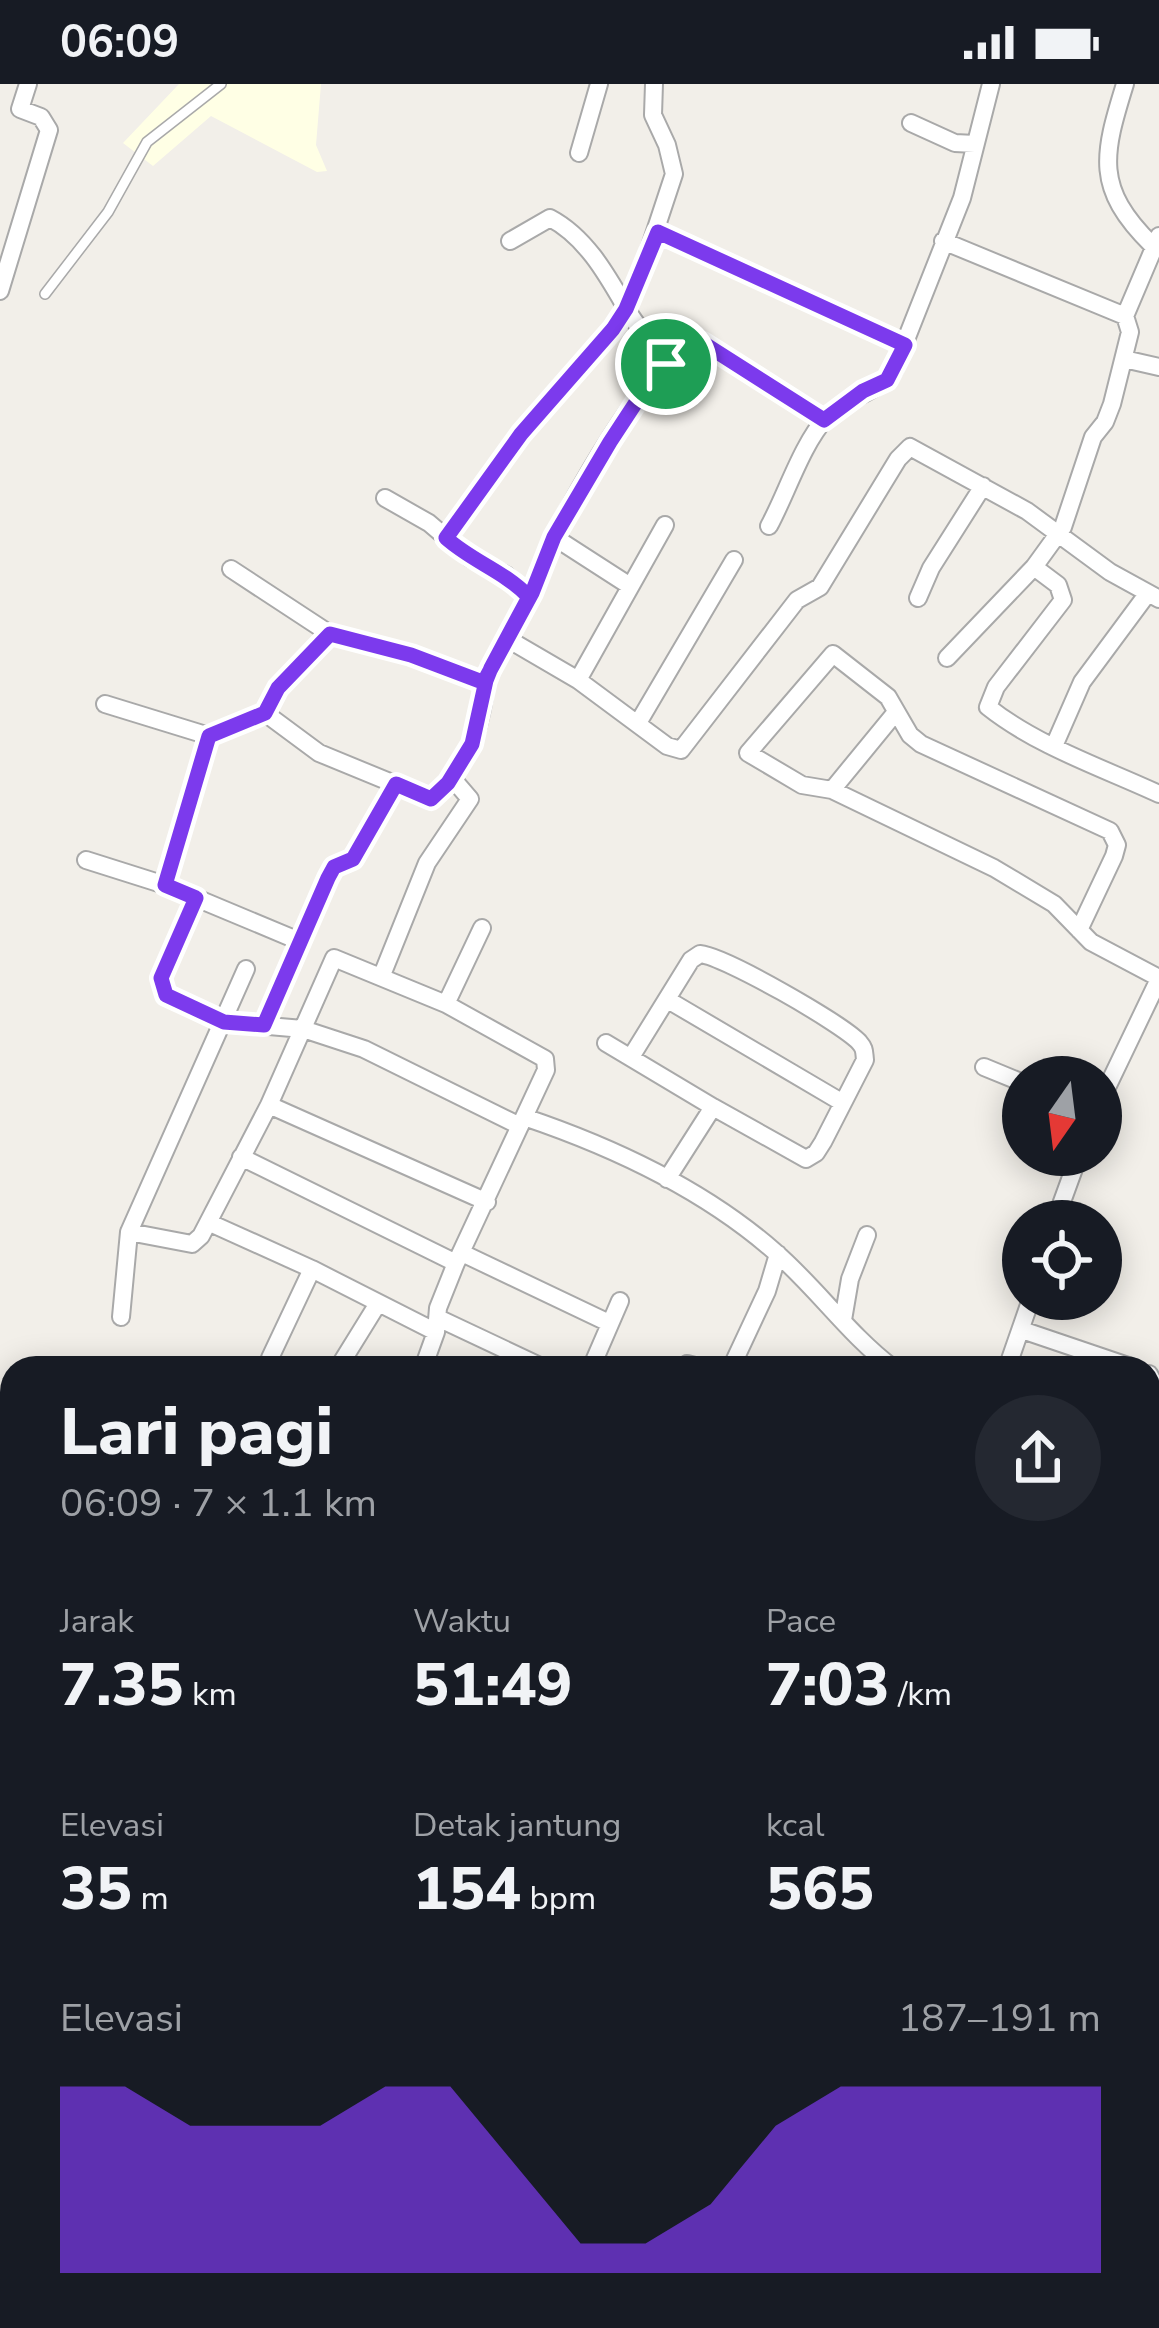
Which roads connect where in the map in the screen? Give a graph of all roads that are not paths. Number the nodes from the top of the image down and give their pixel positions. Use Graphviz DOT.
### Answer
graph roads {
  1 [pos="28,84"];
  2 [pos="221,84"];
  3 [pos="598,84"];
  4 [pos="654,84"];
  5 [pos="991,84"];
  6 [pos="1126,84"];
  7 [pos="0,102"];
  8 [pos="20,109"];
  9 [pos="911,124"];
  10 [pos="975,144"];
  11 [pos="579,153"];
  12 [pos="658,232"];
  13 [pos="1156,240"];
  14 [pos="510,241"];
  15 [pos="943,241"];
  16 [pos="0,291"];
  17 [pos="45,295"];
  18 [pos="626,309"];
  19 [pos="1125,316"];
  20 [pos="905,345"];
  21 [pos="1124,359"];
  22 [pos="666,364"];
  23 [pos="1159,367"];
  24 [pos="824,420"];
  25 [pos="983,486"];
  26 [pos="385,498"];
  27 [pos="665,525"];
  28 [pos="769,526"];
  29 [pos="1058,535"];
  30 [pos="554,537"];
  31 [pos="446,538"];
  32 [pos="734,560"];
  33 [pos="1034,567"];
  34 [pos="230,569"];
  35 [pos="630,586"];
  36 [pos="1153,596"];
  37 [pos="529,597"];
  38 [pos="918,598"];
  39 [pos="330,634"];
  40 [pos="506,638"];
  41 [pos="947,658"];
  42 [pos="578,680"];
  43 [pos="485,683"];
  44 [pos="105,704"];
  45 [pos="896,712"];
  46 [pos="265,713"];
  47 [pos="638,723"];
  48 [pos="209,736"];
  49 [pos="1054,746"];
  50 [pos="452,778"];
  51 [pos="396,784"];
  52 [pos="832,790"];
  53 [pos="1159,794"];
  54 [pos="86,860"];
  55 [pos="165,885"];
  56 [pos="196,898"];
  57 [pos="482,928"];
  58 [pos="1078,930"];
  59 [pos="298,941"];
  60 [pos="247,969"];
  61 [pos="382,975"];
  62 [pos="1159,979"];
  63 [pos="668,1000"];
  64 [pos="446,1004"];
  65 [pos="224,1022"];
  66 [pos="264,1025"];
  67 [pos="303,1030"];
  68 [pos="606,1043"];
  69 [pos="1122,1056"];
  70 [pos="631,1057"];
  71 [pos="984,1067"];
  72 [pos="1002,1075"];
  73 [pos="843,1103"];
  74 [pos="269,1105"];
  75 [pos="713,1107"];
  76 [pos="522,1121"];
  77 [pos="241,1157"];
  78 [pos="667,1179"];
  79 [pos="487,1202"];
  80 [pos="210,1223"];
  81 [pos="129,1232"];
  82 [pos="867,1235"];
  83 [pos="778,1254"];
  84 [pos="459,1258"];
  85 [pos="313,1269"];
  86 [pos="620,1301"];
  87 [pos="377,1305"];
  88 [pos="121,1317"];
  89 [pos="843,1320"];
  90 [pos="1025,1320"];
  91 [pos="609,1323"];
  92 [pos="437,1325"];
  93 [pos="1022,1330"];
  94 [pos="271,1356"];
  95 [pos="345,1356"];
  96 [pos="427,1356"];
  97 [pos="514,1356"];
  98 [pos="596,1356"];
  99 [pos="736,1356"];
  100 [pos="880,1356"];
  101 [pos="1012,1356"];
  102 [pos="1099,1356"];
  103 [pos="0,1403"];
  104 [pos="0,1425"];
  1 -- 8 [label="street"];
  2 -- 17 [label="lane"];
  3 -- 11 [label="street"];
  4 -- 12 [label="street"];
  5 -- 10 [label="street"];
  6 -- 13 [label="street"];
  7 -- 8 [label="street"];
  8 -- 16 [label="street"];
  9 -- 10 [label="street"];
  10 -- 15 [label="street"];
  12 -- 18 [label="street"];
  12 -- 20 [label="street"];
  13 -- 19 [label="street"];
  14 -- 18 [label="street"];
  15 -- 19 [label="street"];
  15 -- 20 [label="street"];
  18 -- 22 [label="street"];
  18 -- 31 [label="street"];
  19 -- 21 [label="street"];
  20 -- 24 [label="street"];
  21 -- 23 [label="street"];
  21 -- 29 [label="street"];
  22 -- 24 [label="street"];
  22 -- 30 [label="street"];
  24 -- 28 [label="street"];
  25 -- 29 [label="street"];
  25 -- 38 [label="street"];
  25 -- 47 [label="street"];
  26 -- 31 [label="street"];
  27 -- 35 [label="street"];
  29 -- 33 [label="street"];
  29 -- 36 [label="street"];
  30 -- 35 [label="street"];
  30 -- 37 [label="street"];
  31 -- 37 [label="street"];
  32 -- 47 [label="street"];
  33 -- 41 [label="street"];
  33 -- 49 [label="street"];
  34 -- 39 [label="street"];
  35 -- 42 [label="street"];
  36 -- 49 [label="street"];
  37 -- 40 [label="street"];
  39 -- 43 [label="street"];
  39 -- 46 [label="street"];
  40 -- 42 [label="street"];
  40 -- 43 [label="street"];
  42 -- 47 [label="street"];
  43 -- 50 [label="street"];
  44 -- 48 [label="street"];
  45 -- 52 [label="street"];
  45 -- 52 [label="street"];
  45 -- 58 [label="street"];
  46 -- 48 [label="street"];
  46 -- 51 [label="street"];
  48 -- 55 [label="street"];
  49 -- 53 [label="street"];
  50 -- 51 [label="street"];
  50 -- 61 [label="street"];
  51 -- 59 [label="street"];
  52 -- 58 [label="street"];
  54 -- 55 [label="street"];
  55 -- 56 [label="street"];
  56 -- 59 [label="street"];
  56 -- 65 [label="street"];
  57 -- 64 [label="street"];
  58 -- 62 [label="street"];
  59 -- 66 [label="street"];
  60 -- 65 [label="street"];
  61 -- 64 [label="street"];
  61 -- 67 [label="street"];
  62 -- 69 [label="street"];
  63 -- 70 [label="street"];
  63 -- 73 [label="street"];
  63 -- 73 [label="street"];
  64 -- 76 [label="street"];
  65 -- 66 [label="street"];
  65 -- 81 [label="street"];
  66 -- 67 [label="street"];
  67 -- 74 [label="street"];
  67 -- 76 [label="street"];
  68 -- 70 [label="street"];
  70 -- 75 [label="street"];
  71 -- 72 [label="street"];
  73 -- 75 [label="street"];
  74 -- 77 [label="street"];
  74 -- 79 [label="street"];
  75 -- 78 [label="street"];
  76 -- 78 [label="street"];
  76 -- 79 [label="street"];
  77 -- 80 [label="street"];
  77 -- 84 [label="street"];
  78 -- 83 [label="street"];
  79 -- 84 [label="street"];
  80 -- 81 [label="street"];
  80 -- 85 [label="street"];
  81 -- 88 [label="street"];
  82 -- 89 [label="street"];
  83 -- 89 [label="street"];
  83 -- 99 [label="street"];
  84 -- 91 [label="street"];
  84 -- 92 [label="street"];
  85 -- 87 [label="street"];
  85 -- 94 [label="street"];
  86 -- 91 [label="street"];
  87 -- 92 [label="street"];
  87 -- 95 [label="street"];
  89 -- 100 [label="street"];
  90 -- 93 [label="street"];
  91 -- 98 [label="street"];
  92 -- 96 [label="street"];
  92 -- 97 [label="street"];
  93 -- 101 [label="street"];
  93 -- 102 [label="street"];
  103 -- 104 [label="street"];
}
